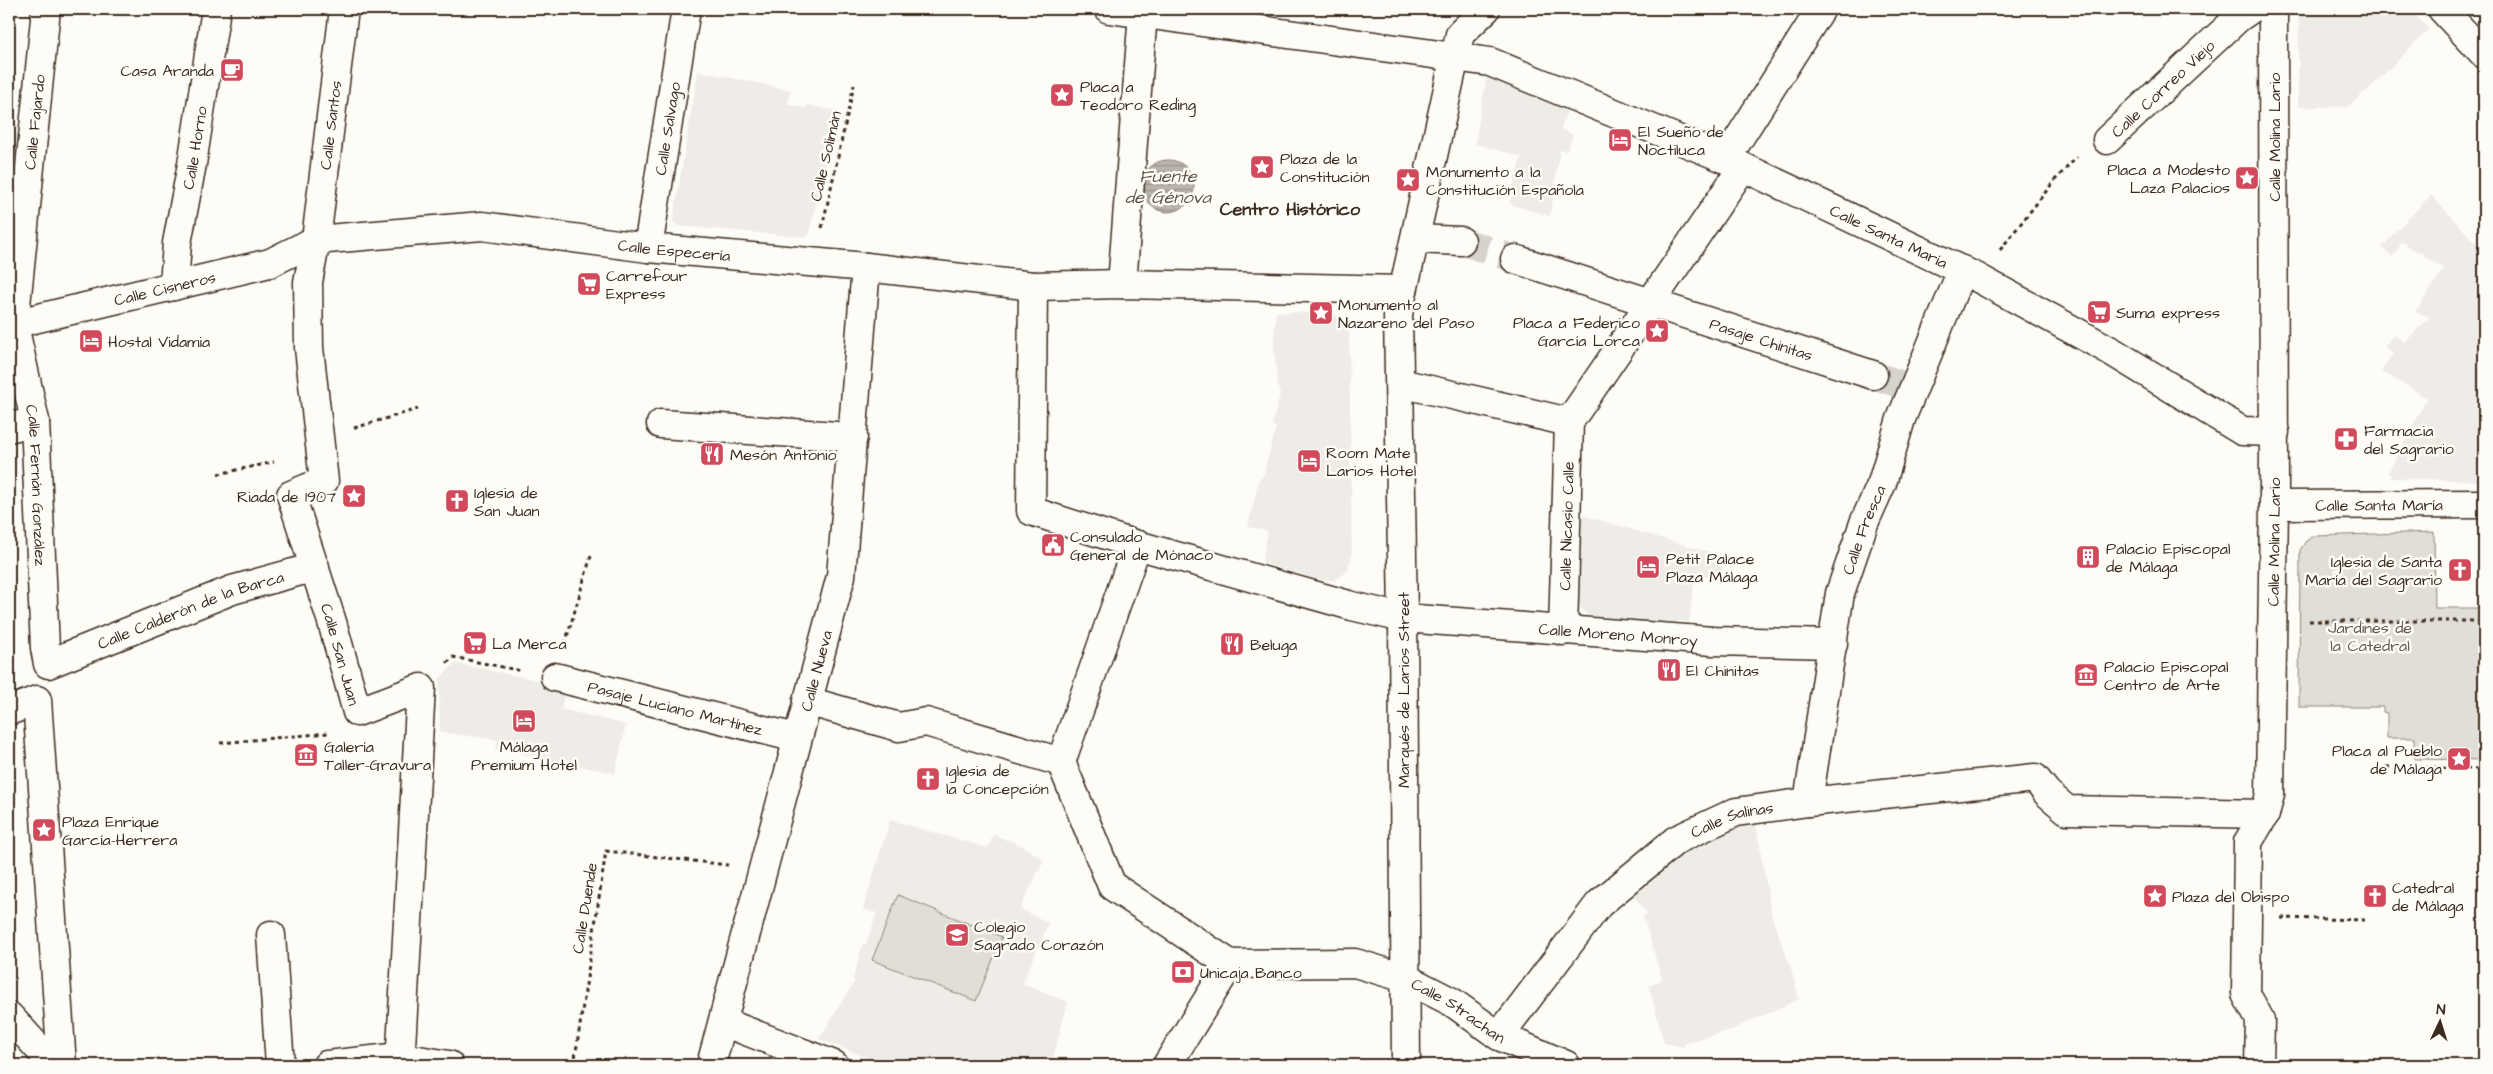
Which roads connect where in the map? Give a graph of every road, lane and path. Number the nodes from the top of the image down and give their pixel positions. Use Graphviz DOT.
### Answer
graph roads {
  1 [pos="46,9"];
  2 [pos="216,9"];
  3 [pos="344,9"];
  4 [pos="686,9"];
  5 [pos="1108,9"];
  6 [pos="1486,9"];
  7 [pos="1821,9"];
  8 [pos="2251,9"];
  9 [pos="2273,9"];
  10 [pos="2442,9"];
  11 [pos="1143,13"];
  12 [pos="1457,46"];
  13 [pos="2484,54"];
  14 [pos="854,85"];
  15 [pos="2106,140"];
  16 [pos="1734,162"];
  17 [pos="821,232"];
  18 [pos="1415,239"];
  19 [pos="316,240"];
  20 [pos="1461,241"];
  21 [pos="648,248"];
  22 [pos="1515,259"];
  23 [pos="866,267"];
  24 [pos="1970,274"];
  25 [pos="1122,284"];
  26 [pos="174,286"];
  27 [pos="1033,286"];
  28 [pos="1401,302"];
  29 [pos="1649,302"];
  30 [pos="11,325"];
  31 [pos="1873,375"];
  32 [pos="1400,383"];
  33 [pos="418,409"];
  34 [pos="35,421"];
  35 [pos="1570,422"];
  36 [pos="661,424"];
  37 [pos="9,428"];
  38 [pos="2275,432"];
  39 [pos="853,437"];
  40 [pos="319,443"];
  41 [pos="218,474"];
  42 [pos="2484,504"];
  43 [pos="2274,505"];
  44 [pos="1137,545"];
  45 [pos="591,556"];
  46 [pos="314,567"];
  47 [pos="1403,618"];
  48 [pos="2299,621"];
  49 [pos="2484,621"];
  50 [pos="1563,630"];
  51 [pos="1833,644"];
  52 [pos="54,656"];
  53 [pos="555,677"];
  54 [pos="421,688"];
  55 [pos="37,700"];
  56 [pos="807,701"];
  57 [pos="9,712"];
  58 [pos="356,712"];
  59 [pos="796,738"];
  60 [pos="220,743"];
  61 [pos="1061,762"];
  62 [pos="2386,767"];
  63 [pos="2484,768"];
  64 [pos="1808,802"];
  65 [pos="2265,814"];
  66 [pos="763,868"];
  67 [pos="2256,918"];
  68 [pos="2365,920"];
  69 [pos="271,935"];
  70 [pos="1230,964"];
  71 [pos="1405,978"];
  72 [pos="9,1016"];
  73 [pos="723,1022"];
  74 [pos="1499,1036"];
  75 [pos="400,1061"];
  76 [pos="54,1065"];
  77 [pos="62,1065"];
  78 [pos="280,1065"];
  79 [pos="327,1065"];
  80 [pos="449,1065"];
  81 [pos="574,1065"];
  82 [pos="711,1065"];
  83 [pos="833,1065"];
  84 [pos="1167,1065"];
  85 [pos="1406,1065"];
  86 [pos="1566,1065"];
  87 [pos="2259,1065"];
  1 -- 30 [label="street, Calle Fajardo"];
  2 -- 26 [label="street, Calle Horno"];
  3 -- 19 [label="street, Calle Santos"];
  4 -- 21 [label="street, Calle Salvago"];
  5 -- 11 [label="street, Calle Santa María"];
  6 -- 12 [label="street"];
  7 -- 16 [label="street"];
  8 -- 15 [label="street, Calle Correo Viejo"];
  9 -- 38 [label="street, Calle Molina Lario"];
  10 -- 13 [label="street"];
  11 -- 12 [label="street, Calle Santa María"];
  11 -- 25 [label="street"];
  12 -- 16 [label="street, Calle Santa María"];
  12 -- 18 [label="street, Marqués de Larios Street"];
  14 -- 17 [label="path, Calle Solimán"];
  15 -- 24 [label="path, Calle Correo Viejo"];
  16 -- 24 [label="street, Calle Santa María"];
  16 -- 29 [label="street"];
  18 -- 20 [label="street"];
  18 -- 28 [label="street, Marqués de Larios Street"];
  19 -- 21 [label="street, Calle Especería"];
  19 -- 26 [label="street, Calle Cisneros"];
  19 -- 40 [label="street, Calle San Juan"];
  21 -- 23 [label="street, Calle Especería"];
  22 -- 29 [label="street, Pasaje Chinitas"];
  23 -- 27 [label="street, Calle Especería"];
  23 -- 39 [label="street, Calle Nueva"];
  24 -- 38 [label="street, Calle Santa María"];
  24 -- 51 [label="street, Calle Fresca"];
  25 -- 27 [label="street, Calle Especería"];
  25 -- 28 [label="street, Calle Especería"];
  26 -- 30 [label="street, Calle Cisneros"];
  27 -- 44 [label="street, Calle Moreno Monroy"];
  28 -- 32 [label="street, Marqués de Larios Street"];
  29 -- 31 [label="street, Pasaje Chinitas"];
  29 -- 35 [label="street"];
  30 -- 34 [label="street, Calle Fernán González"];
  32 -- 35 [label="street"];
  32 -- 47 [label="street, Marqués de Larios Street"];
  33 -- 40 [label="path"];
  34 -- 37 [label="street"];
  34 -- 52 [label="street, Calle Fernán González"];
  35 -- 50 [label="street, Calle Nicasio Calle"];
  36 -- 39 [label="street"];
  38 -- 43 [label="street, Calle Molina Lario"];
  39 -- 56 [label="street, Calle Nueva"];
  40 -- 41 [label="path"];
  40 -- 46 [label="street, Calle San Juan"];
  42 -- 43 [label="street, Calle Santa María"];
  43 -- 65 [label="street, Calle Molina Lario"];
  44 -- 47 [label="street, Calle Moreno Monroy"];
  44 -- 61 [label="street"];
  45 -- 53 [label="path"];
  46 -- 52 [label="street, Calle Calderón de la Barca"];
  46 -- 58 [label="street, Calle San Juan"];
  47 -- 50 [label="street, Calle Moreno Monroy"];
  47 -- 71 [label="street, Marqués de Larios Street"];
  48 -- 49 [label="path"];
  50 -- 51 [label="street, Calle Moreno Monroy"];
  51 -- 64 [label="street, Calle Fresca"];
  52 -- 55 [label="street, Calle Fernán González"];
  53 -- 54 [label="path"];
  53 -- 59 [label="street, Pasaje Luciano Martínez"];
  54 -- 58 [label="street, Calle San Juan"];
  54 -- 75 [label="street"];
  55 -- 57 [label="street"];
  55 -- 77 [label="street"];
  56 -- 59 [label="street, Calle Nueva"];
  56 -- 61 [label="street"];
  58 -- 60 [label="path"];
  59 -- 66 [label="street, Calle Nueva"];
  61 -- 70 [label="street"];
  62 -- 63 [label="path"];
  64 -- 65 [label="street, Calle Salinas"];
  64 -- 74 [label="street, Calle Salinas"];
  65 -- 67 [label="street, Calle Molina Lario"];
  66 -- 73 [label="street, Calle Nueva"];
  66 -- 81 [label="path, Calle Duende"];
  67 -- 68 [label="path"];
  67 -- 87 [label="street, Calle Molina Lario"];
  69 -- 78 [label="street"];
  70 -- 71 [label="street, Calle Strachan"];
  70 -- 84 [label="street"];
  71 -- 74 [label="street, Calle Strachan"];
  71 -- 85 [label="street, Marqués de Larios Street"];
  72 -- 76 [label="street"];
  73 -- 82 [label="street, Calle Nueva"];
  73 -- 83 [label="street"];
  74 -- 86 [label="street, Calle Strachan"];
  75 -- 79 [label="street"];
  75 -- 80 [label="street"];
}
